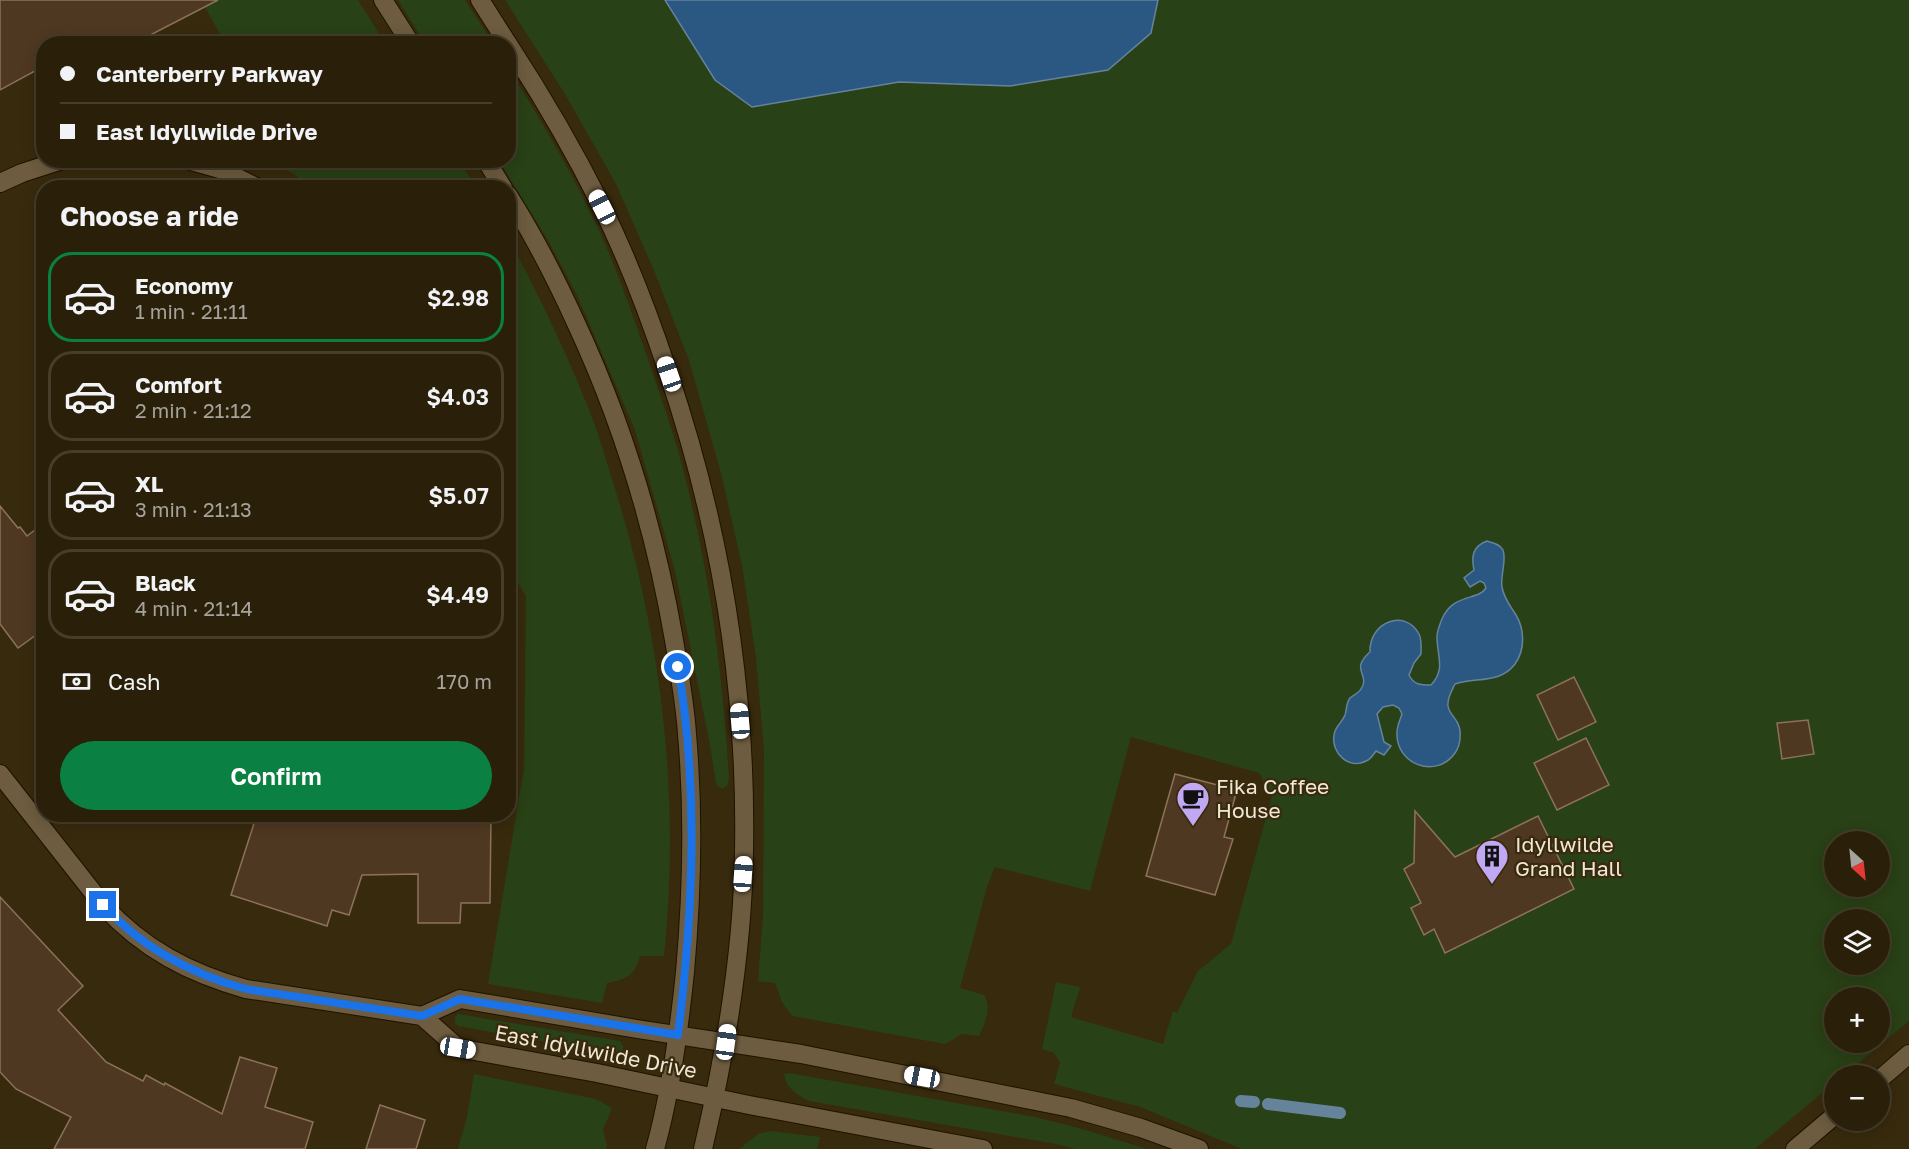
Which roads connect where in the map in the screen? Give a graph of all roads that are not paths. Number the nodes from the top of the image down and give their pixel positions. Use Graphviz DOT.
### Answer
graph roads {
  1 [pos="383,0"];
  2 [pos="480,0"];
  3 [pos="406,36"];
  4 [pos="503,36"];
  5 [pos="516,57"];
  6 [pos="37,168"];
  7 [pos="216,168"];
  8 [pos="242,180"];
  9 [pos="0,183"];
  10 [pos="516,209"];
  11 [pos="0,774"];
  12 [pos="36,820"];
  13 [pos="38,822"];
  14 [pos="422,1016"];
  15 [pos="678,1035"];
  16 [pos="726,1042"];
  17 [pos="1909,1054"];
  18 [pos="1890,1070"];
  19 [pos="668,1088"];
  20 [pos="715,1098"];
  21 [pos="1824,1124"];
  22 [pos="656,1149"];
  23 [pos="703,1149"];
  24 [pos="983,1149"];
  25 [pos="1199,1149"];
  26 [pos="1795,1149"];
  1 -- 3 [label="street"];
  2 -- 4 [label="street"];
  5 -- 16 [label="street"];
  6 -- 9 [label="street"];
  7 -- 8 [label="street"];
  10 -- 15 [label="street"];
  11 -- 12 [label="street"];
  13 -- 14 [label="street"];
  14 -- 15 [label="street, East Idyllwilde Drive"];
  14 -- 19 [label="street, East Idyllwilde Drive"];
  15 -- 16 [label="street, East Idyllwilde Drive"];
  15 -- 19 [label="street"];
  16 -- 20 [label="street"];
  16 -- 25 [label="street, East Idyllwilde Drive"];
  17 -- 18 [label="street"];
  19 -- 20 [label="street, East Idyllwilde Drive"];
  19 -- 22 [label="street"];
  20 -- 23 [label="street"];
  20 -- 24 [label="street, East Idyllwilde Drive"];
  21 -- 26 [label="street"];
}
